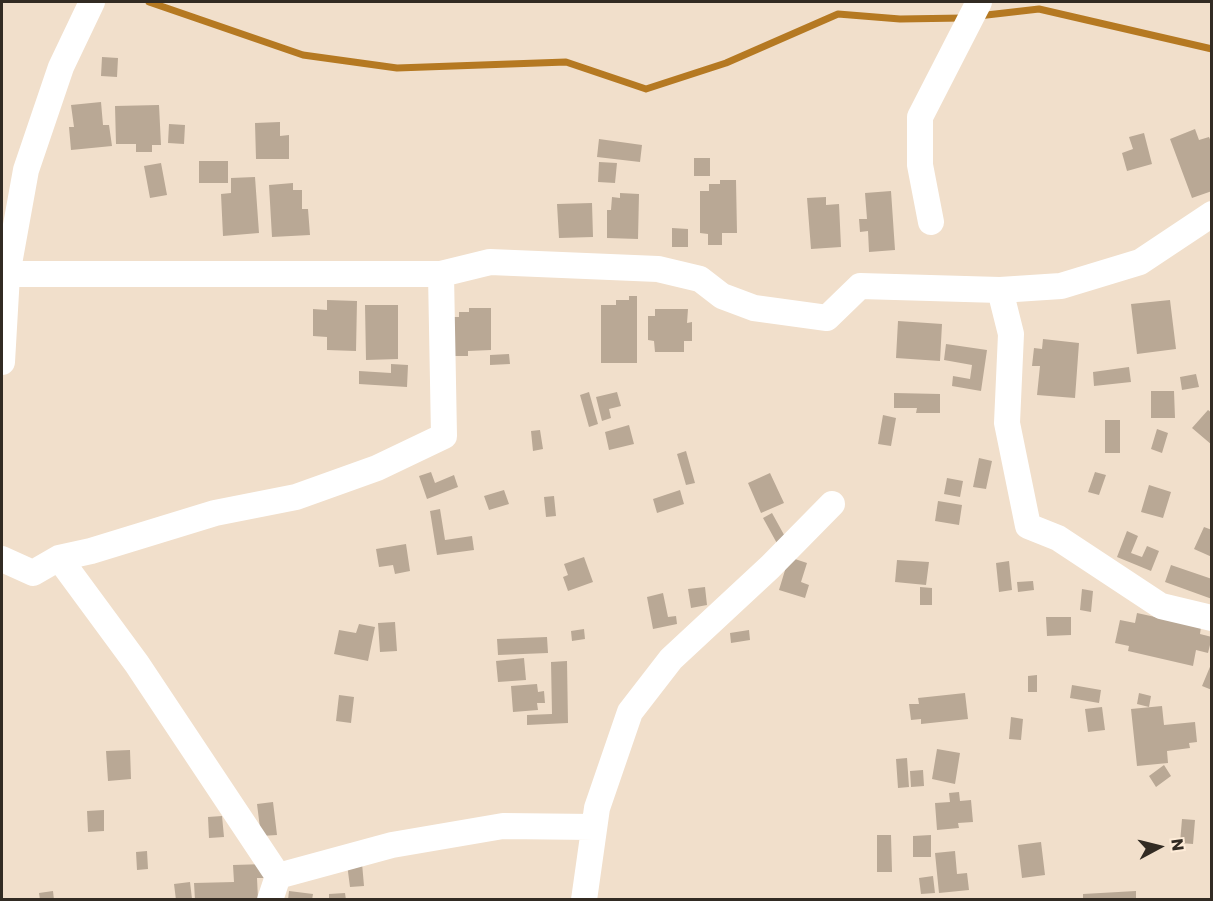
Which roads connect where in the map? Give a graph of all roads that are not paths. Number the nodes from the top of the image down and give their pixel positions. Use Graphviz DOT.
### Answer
graph roads {
  1 [pos="92,2"];
  2 [pos="980,2"];
  3 [pos="1212,214"];
  4 [pos="931,222"];
  5 [pos="4,274"];
  6 [pos="441,274"];
  7 [pos="1000,290"];
  8 [pos="2,362"];
  9 [pos="832,504"];
  10 [pos="59,558"];
  11 [pos="2,559"];
  12 [pos="1212,618"];
  13 [pos="594,827"];
  14 [pos="274,888"];
  15 [pos="584,900"];
  1 -- 5 [label="street"];
  2 -- 4 [label="street"];
  3 -- 7 [label="street"];
  5 -- 6 [label="street"];
  5 -- 8 [label="street"];
  6 -- 7 [label="street"];
  6 -- 10 [label="street"];
  7 -- 12 [label="street"];
  9 -- 13 [label="street"];
  10 -- 11 [label="street"];
  10 -- 14 [label="street"];
  13 -- 14 [label="street"];
  13 -- 15 [label="street"];
}
